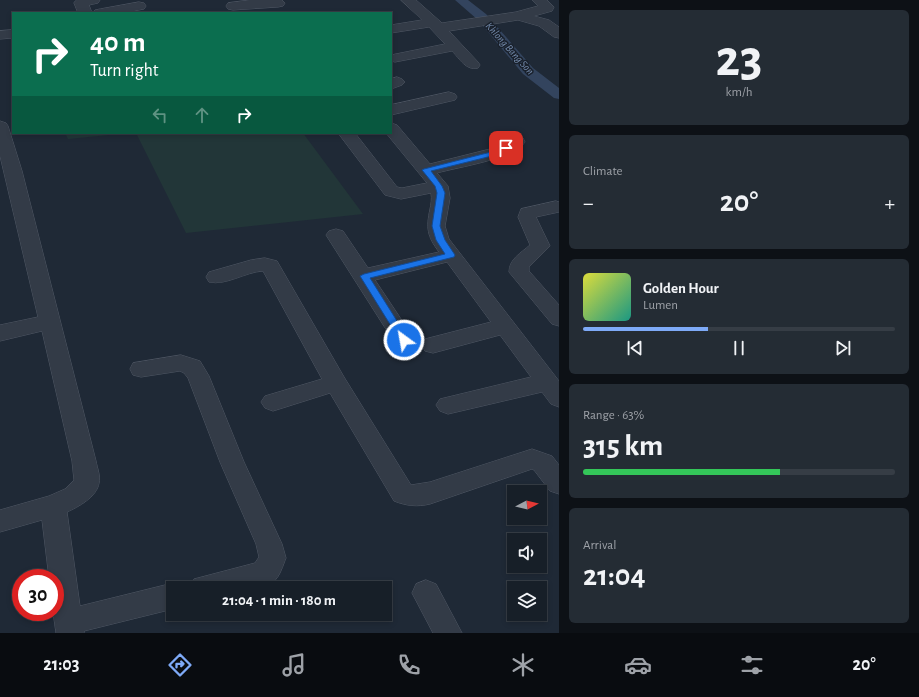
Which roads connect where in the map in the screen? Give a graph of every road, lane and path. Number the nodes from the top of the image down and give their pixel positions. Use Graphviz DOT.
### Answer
graph roads {
  1 [pos="93,0"];
  2 [pos="408,0"];
  3 [pos="548,4"];
  4 [pos="138,6"];
  5 [pos="233,6"];
  6 [pos="280,7"];
  7 [pos="86,12"];
  8 [pos="105,12"];
  9 [pos="268,12"];
  10 [pos="517,16"];
  11 [pos="436,25"];
  12 [pos="392,29"];
  13 [pos="12,34"];
  14 [pos="559,34"];
  15 [pos="0,35"];
  16 [pos="455,46"];
  17 [pos="395,58"];
  18 [pos="473,65"];
  19 [pos="449,97"];
  20 [pos="392,110"];
  21 [pos="0,126"];
  22 [pos="392,129"];
  23 [pos="347,134"];
  24 [pos="518,142"];
  25 [pos="426,170"];
  26 [pos="6,173"];
  27 [pos="439,186"];
  28 [pos="556,207"];
  29 [pos="336,235"];
  30 [pos="451,255"];
  31 [pos="364,276"];
  32 [pos="216,277"];
  33 [pos="559,319"];
  34 [pos="49,322"];
  35 [pos="505,326"];
  36 [pos="0,333"];
  37 [pos="404,340"];
  38 [pos="433,345"];
  39 [pos="141,369"];
  40 [pos="336,384"];
  41 [pos="553,390"];
  42 [pos="273,402"];
  43 [pos="448,405"];
  44 [pos="559,484"];
  45 [pos="54,506"];
  46 [pos="0,521"];
  47 [pos="232,581"];
  48 [pos="426,593"];
  49 [pos="166,598"];
  50 [pos="69,627"];
  51 [pos="448,633"];
  1 -- 7 [label="street"];
  2 -- 11 [label="street"];
  3 -- 10 [label="street"];
  4 -- 8 [label="street"];
  5 -- 6 [label="street"];
  6 -- 9 [label="street"];
  10 -- 11 [label="street"];
  10 -- 14 [label="street"];
  11 -- 12 [label="street"];
  11 -- 16 [label="street"];
  13 -- 15 [label="street"];
  16 -- 17 [label="street"];
  16 -- 18 [label="street"];
  19 -- 20 [label="street"];
  21 -- 26 [label="street"];
  22 -- 25 [label="street"];
  23 -- 27 [label="street"];
  24 -- 25 [label="street"];
  25 -- 27 [label="street"];
  26 -- 34 [label="street"];
  27 -- 30 [label="street"];
  28 -- 33 [label="street"];
  29 -- 31 [label="street"];
  30 -- 31 [label="street"];
  30 -- 35 [label="street"];
  31 -- 37 [label="street"];
  32 -- 40 [label="street"];
  34 -- 36 [label="street"];
  34 -- 45 [label="street"];
  35 -- 38 [label="street"];
  35 -- 41 [label="street"];
  39 -- 47 [label="street"];
  40 -- 42 [label="street"];
  40 -- 44 [label="street"];
  41 -- 43 [label="street"];
  45 -- 46 [label="street"];
  45 -- 50 [label="street"];
  48 -- 51 [label="street"];
  49 -- 50 [label="street"];
}
